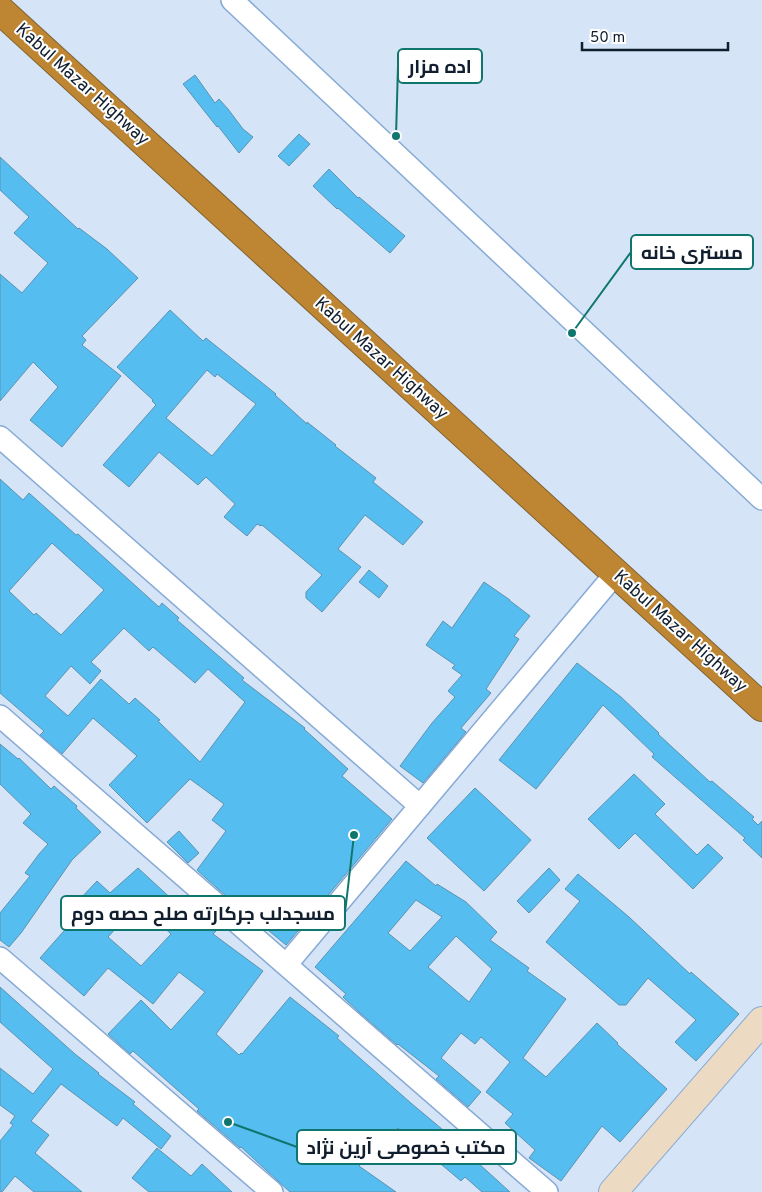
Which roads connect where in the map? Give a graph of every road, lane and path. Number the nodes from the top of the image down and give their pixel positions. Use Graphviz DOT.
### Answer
graph roads {
  1 [pos="232,0"];
  2 [pos="0,10"];
  3 [pos="0,437"];
  4 [pos="762,499"];
  5 [pos="616,573"];
  6 [pos="762,707"];
  7 [pos="0,716"];
  8 [pos="420,806"];
  9 [pos="0,958"];
  10 [pos="286,965"];
  11 [pos="762,1021"];
  12 [pos="272,1192"];
  13 [pos="547,1192"];
  14 [pos="613,1192"];
  1 -- 4 [label="street"];
  2 -- 5 [label="highway, Kabul Mazar Highway"];
  3 -- 8 [label="street"];
  5 -- 6 [label="highway, Kabul Mazar Highway"];
  5 -- 8 [label="street"];
  7 -- 10 [label="street"];
  8 -- 10 [label="street"];
  9 -- 12 [label="street"];
  10 -- 13 [label="street"];
  11 -- 14 [label="street"];
}
